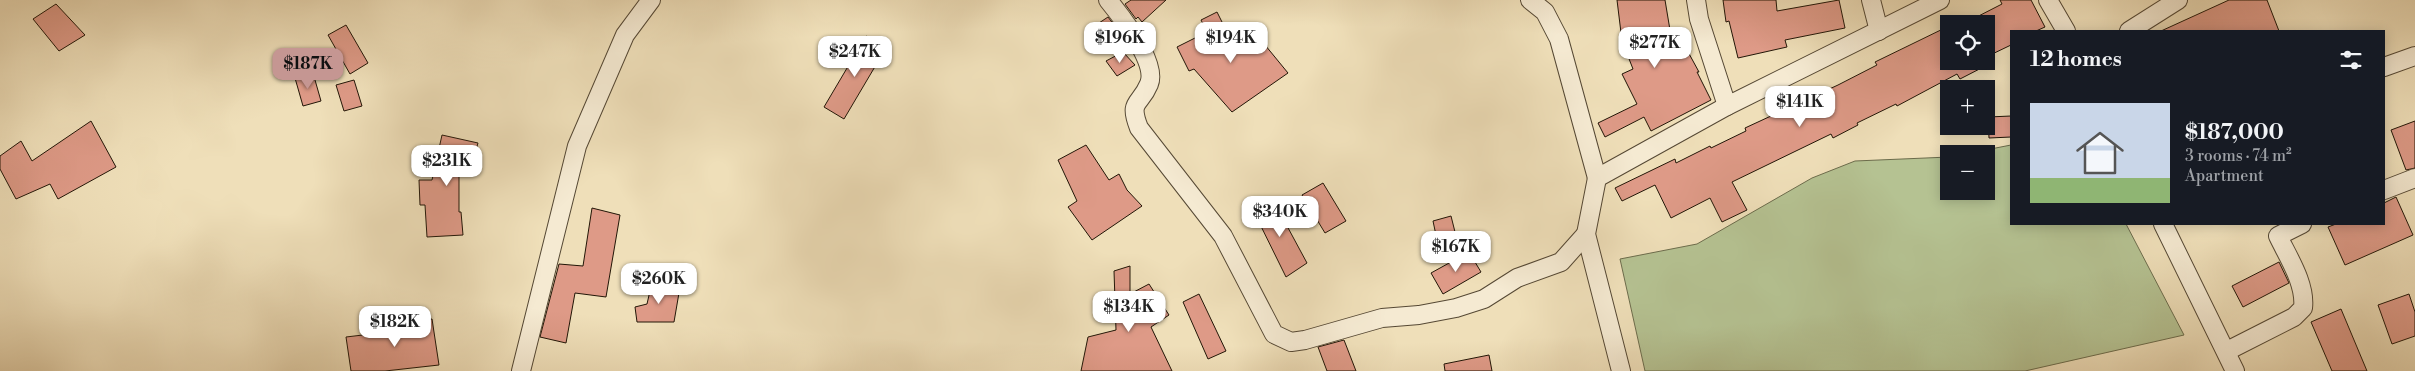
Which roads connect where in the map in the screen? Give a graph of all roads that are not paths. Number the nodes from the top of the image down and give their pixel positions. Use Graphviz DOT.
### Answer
graph roads {
  1 [pos="651,0"];
  2 [pos="1108,0"];
  3 [pos="1530,0"];
  4 [pos="1696,0"];
  5 [pos="1871,0"];
  6 [pos="1940,0"];
  7 [pos="2048,0"];
  8 [pos="2178,0"];
  9 [pos="2065,30"];
  10 [pos="2131,30"];
  11 [pos="1879,31"];
  12 [pos="2415,56"];
  13 [pos="2385,67"];
  14 [pos="1727,106"];
  15 [pos="1597,178"];
  16 [pos="2415,178"];
  17 [pos="2385,190"];
  18 [pos="2164,225"];
  19 [pos="2298,225"];
  20 [pos="2277,230"];
  21 [pos="1586,234"];
  22 [pos="2227,352"];
  23 [pos="521,371"];
  24 [pos="1620,371"];
  25 [pos="2235,371"];
  1 -- 23 [label="street"];
  2 -- 21 [label="street"];
  3 -- 15 [label="street"];
  4 -- 14 [label="street"];
  5 -- 11 [label="street"];
  6 -- 11 [label="street"];
  7 -- 9 [label="street"];
  8 -- 10 [label="street"];
  11 -- 14 [label="street"];
  12 -- 13 [label="street"];
  14 -- 15 [label="street"];
  15 -- 21 [label="street"];
  16 -- 17 [label="street"];
  18 -- 22 [label="street"];
  19 -- 20 [label="street"];
  20 -- 22 [label="street"];
  21 -- 24 [label="street"];
  22 -- 25 [label="street"];
}
